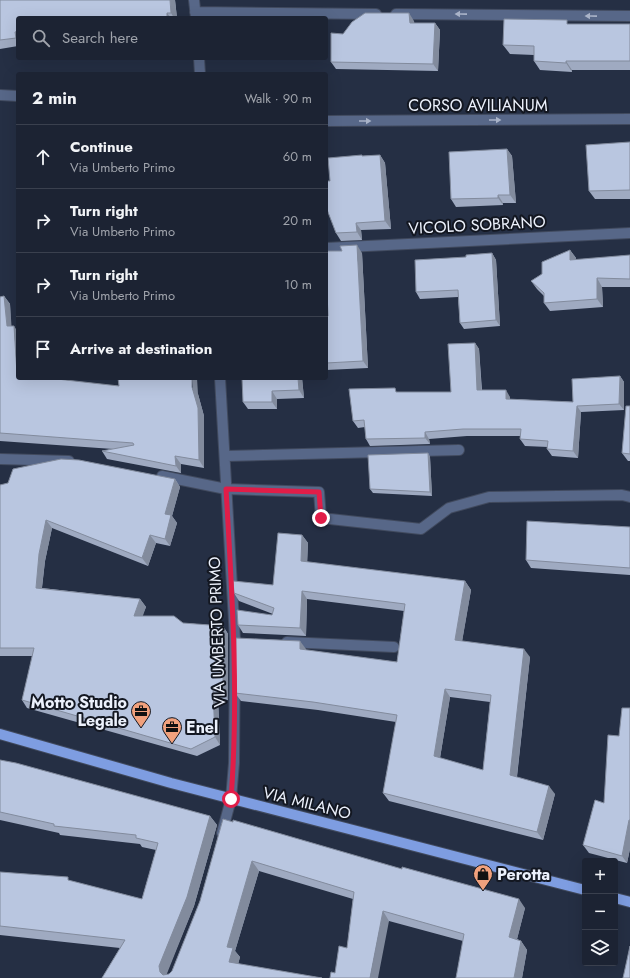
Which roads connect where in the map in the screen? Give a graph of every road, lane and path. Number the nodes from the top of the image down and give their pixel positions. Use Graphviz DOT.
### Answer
graph roads {
  1 [pos="194,0"];
  2 [pos="195,15"];
  3 [pos="630,16"];
  4 [pos="199,60"];
  5 [pos="200,72"];
  6 [pos="0,95"];
  7 [pos="16,96"];
  8 [pos="630,119"];
  9 [pos="328,121"];
  10 [pos="630,233"];
  11 [pos="328,248"];
  12 [pos="220,380"];
  13 [pos="459,450"];
  14 [pos="226,456"];
  15 [pos="0,459"];
  16 [pos="77,461"];
  17 [pos="152,474"];
  18 [pos="226,489"];
  19 [pos="630,498"];
  20 [pos="275,641"];
  21 [pos="394,647"];
  22 [pos="0,734"];
  23 [pos="231,799"];
  24 [pos="220,841"];
  25 [pos="582,889"];
  26 [pos="618,899"];
  27 [pos="630,902"];
  1 -- 2 [label="street"];
  3 -- 2 [label="street, one-way"];
  4 -- 5 [label="street"];
  6 -- 7 [label="street"];
  9 -- 8 [label="street, CORSO AVILIANUM, one-way"];
  10 -- 11 [label="street, VICOLO SOBRANO"];
  12 -- 14 [label="street, VIA UMBERTO PRIMO"];
  13 -- 14 [label="street"];
  14 -- 18 [label="street, VIA UMBERTO PRIMO"];
  15 -- 16 [label="street"];
  17 -- 18 [label="street"];
  18 -- 19 [label="street"];
  18 -- 23 [label="street, VIA UMBERTO PRIMO"];
  20 -- 21 [label="street"];
  22 -- 23 [label="main road, VIA MILANO"];
  23 -- 24 [label="street, VIA UMBERTO PRIMO"];
  23 -- 25 [label="main road, VIA MILANO"];
  26 -- 27 [label="main road"];
}
